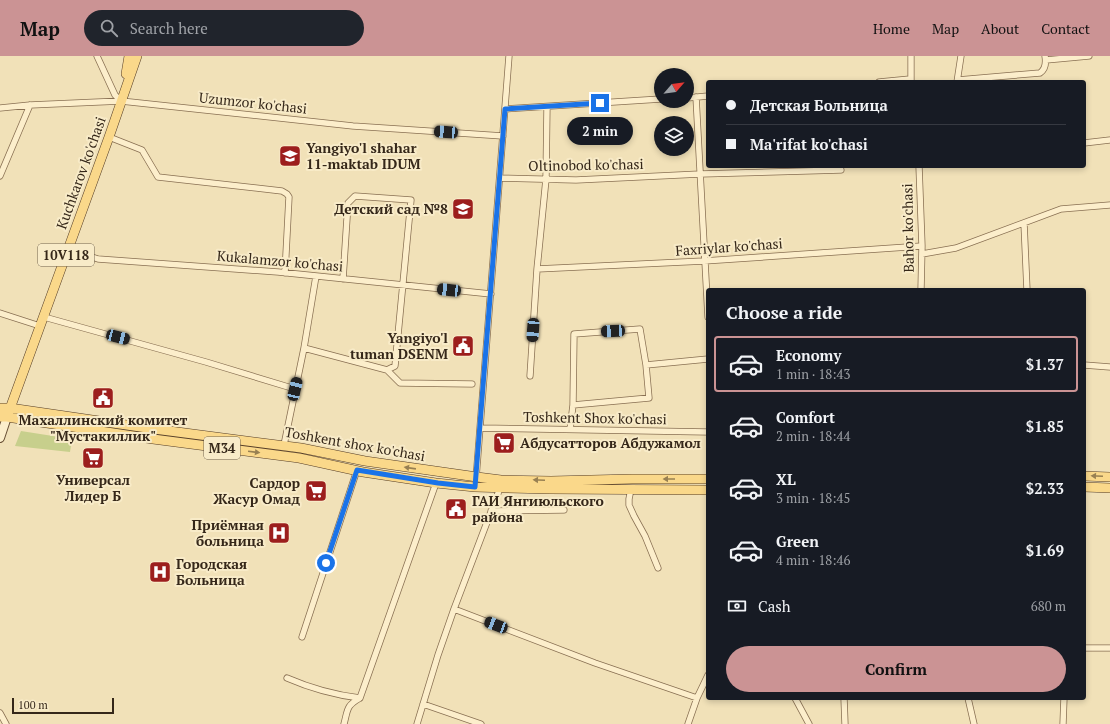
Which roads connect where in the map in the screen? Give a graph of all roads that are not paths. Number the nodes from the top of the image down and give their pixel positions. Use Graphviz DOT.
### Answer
graph roads {
  1 [pos="97,56"];
  2 [pos="129,56"];
  3 [pos="137,56"];
  4 [pos="509,56"];
  5 [pos="911,56"];
  6 [pos="961,56"];
  7 [pos="1089,56"];
  8 [pos="1046,58"];
  9 [pos="910,80"];
  10 [pos="958,80"];
  11 [pos="968,80"];
  12 [pos="706,96"];
  13 [pos="696,97"];
  14 [pos="654,99"];
  15 [pos="121,101"];
  16 [pos="30,105"];
  17 [pos="547,107"];
  18 [pos="0,108"];
  19 [pos="505,109"];
  20 [pos="503,136"];
  21 [pos="109,137"];
  22 [pos="1110,140"];
  23 [pos="1086,143"];
  24 [pos="919,168"];
  25 [pos="841,170"];
  26 [pos="700,174"];
  27 [pos="0,176"];
  28 [pos="500,178"];
  29 [pos="546,179"];
  30 [pos="1110,205"];
  31 [pos="1024,223"];
  32 [pos="922,246"];
  33 [pos="68,249"];
  34 [pos="922,254"];
  35 [pos="704,261"];
  36 [pos="537,269"];
  37 [pos="284,273"];
  38 [pos="316,276"];
  39 [pos="343,279"];
  40 [pos="403,285"];
  41 [pos="921,288"];
  42 [pos="1027,288"];
  43 [pos="706,289"];
  44 [pos="491,294"];
  45 [pos="0,313"];
  46 [pos="44,317"];
  47 [pos="40,326"];
  48 [pos="304,348"];
  49 [pos="706,359"];
  50 [pos="646,365"];
  51 [pos="1086,365"];
  52 [pos="1110,367"];
  53 [pos="387,370"];
  54 [pos="530,376"];
  55 [pos="472,384"];
  56 [pos="295,389"];
  57 [pos="573,405"];
  58 [pos="0,408"];
  59 [pos="6,414"];
  60 [pos="481,428"];
  61 [pos="570,430"];
  62 [pos="706,432"];
  63 [pos="0,438"];
  64 [pos="284,445"];
  65 [pos="357,470"];
  66 [pos="1086,476"];
  67 [pos="477,477"];
  68 [pos="1110,477"];
  69 [pos="706,479"];
  70 [pos="436,483"];
  71 [pos="475,487"];
  72 [pos="1086,487"];
  73 [pos="500,488"];
  74 [pos="1110,488"];
  75 [pos="631,489"];
  76 [pos="706,490"];
  77 [pos="564,510"];
  78 [pos="491,511"];
  79 [pos="658,568"];
  80 [pos="454,609"];
  81 [pos="302,637"];
  82 [pos="1086,648"];
  83 [pos="1110,648"];
  84 [pos="287,678"];
  85 [pos="706,679"];
  86 [pos="360,698"];
  87 [pos="697,698"];
  88 [pos="796,700"];
  89 [pos="844,700"];
  90 [pos="968,700"];
  91 [pos="1064,700"];
  92 [pos="423,704"];
  93 [pos="0,713"];
  94 [pos="6,724"];
  95 [pos="344,724"];
  96 [pos="417,724"];
  97 [pos="481,724"];
  98 [pos="688,724"];
  99 [pos="809,724"];
  100 [pos="844,724"];
  101 [pos="974,724"];
  102 [pos="1063,724"];
  1 -- 15 [label="street"];
  2 -- 15 [label="main road, 10V118"];
  3 -- 15 [label="main road, 10V118"];
  4 -- 19 [label="street"];
  5 -- 9 [label="street"];
  6 -- 10 [label="street"];
  7 -- 8 [label="street"];
  8 -- 11 [label="street"];
  12 -- 13 [label="street"];
  13 -- 26 [label="street"];
  14 -- 17 [label="street"];
  15 -- 16 [label="street, Uzumzor ko'chasi"];
  15 -- 20 [label="street, Uzumzor ko'chasi"];
  15 -- 21 [label="main road, Kuchkarov ko'chasi / 10V118"];
  16 -- 18 [label="street, Uzumzor ko'chasi"];
  16 -- 27 [label="street"];
  17 -- 19 [label="street"];
  17 -- 29 [label="street"];
  19 -- 20 [label="street"];
  20 -- 28 [label="street"];
  21 -- 33 [label="main road, Kuchkarov ko'chasi / 10V118"];
  21 -- 37 [label="street"];
  22 -- 23 [label="street"];
  24 -- 32 [label="street, Bahor ko'chasi"];
  25 -- 26 [label="street, Oltinobod ko'chasi"];
  26 -- 29 [label="street, Oltinobod ko'chasi"];
  26 -- 35 [label="street"];
  28 -- 29 [label="street, Oltinobod ko'chasi"];
  28 -- 44 [label="street"];
  29 -- 36 [label="street"];
  30 -- 31 [label="street"];
  31 -- 34 [label="street"];
  31 -- 42 [label="street"];
  32 -- 34 [label="street, Bahor ko'chasi"];
  32 -- 35 [label="street, Faxriylar ko'chasi"];
  33 -- 37 [label="street, Kukalamzor ko'chasi"];
  33 -- 46 [label="main road, Kuchkarov ko'chasi / 10V118"];
  34 -- 41 [label="street, Bahor ko'chasi"];
  35 -- 36 [label="street, Faxriylar ko'chasi"];
  35 -- 43 [label="street"];
  36 -- 54 [label="street"];
  37 -- 38 [label="street, Kukalamzor ko'chasi"];
  38 -- 39 [label="street, Kukalamzor ko'chasi"];
  38 -- 48 [label="street"];
  39 -- 40 [label="street, Kukalamzor ko'chasi"];
  39 -- 40 [label="street"];
  40 -- 44 [label="street, Kukalamzor ko'chasi"];
  40 -- 53 [label="street"];
  44 -- 60 [label="street"];
  45 -- 47 [label="street"];
  46 -- 47 [label="main road, Kuchkarov ko'chasi / 10V118"];
  46 -- 56 [label="street"];
  47 -- 59 [label="main road, Kuchkarov ko'chasi / 10V118"];
  48 -- 53 [label="street"];
  48 -- 56 [label="street"];
  49 -- 50 [label="street"];
  50 -- 57 [label="street"];
  50 -- 57 [label="street"];
  51 -- 52 [label="street"];
  53 -- 55 [label="street"];
  56 -- 64 [label="street"];
  57 -- 61 [label="street"];
  58 -- 59 [label="main road, Toshkent shox ko'chasi / M34"];
  59 -- 63 [label="main road, Kuchkarov ko'chasi"];
  59 -- 64 [label="main road, Toshkent shox ko'chasi / M34"];
  59 -- 65 [label="main road, Toshkent shox ko'chasi / M34, one-way"];
  60 -- 61 [label="street, Toshkent Shox ko'chasi"];
  60 -- 67 [label="street"];
  61 -- 62 [label="street, Toshkent Shox ko'chasi"];
  67 -- 64 [label="main road, Toshkent shox ko'chasi / M34, one-way"];
  65 -- 70 [label="main road, Toshkent shox ko'chasi / M34"];
  65 -- 81 [label="street"];
  68 -- 66 [label="main road, one-way"];
  69 -- 67 [label="main road, Toshkent shox ko'chasi / M34, one-way"];
  67 -- 71 [label="street"];
  70 -- 71 [label="main road, Toshkent shox ko'chasi / M34"];
  70 -- 86 [label="street"];
  71 -- 73 [label="main road, Toshkent shox ko'chasi / M34"];
  72 -- 74 [label="main road"];
  73 -- 75 [label="main road, Toshkent shox ko'chasi / M34"];
  73 -- 78 [label="street"];
  75 -- 76 [label="main road, Toshkent shox ko'chasi / M34"];
  75 -- 79 [label="street"];
  77 -- 78 [label="street"];
  78 -- 80 [label="street"];
  80 -- 87 [label="street"];
  80 -- 92 [label="street"];
  82 -- 83 [label="street"];
  84 -- 86 [label="street"];
  85 -- 87 [label="street"];
  86 -- 95 [label="street"];
  87 -- 98 [label="street"];
  88 -- 99 [label="street"];
  89 -- 100 [label="street"];
  90 -- 101 [label="street"];
  91 -- 102 [label="street"];
  92 -- 96 [label="street"];
  92 -- 97 [label="street"];
  93 -- 94 [label="street"];
}
